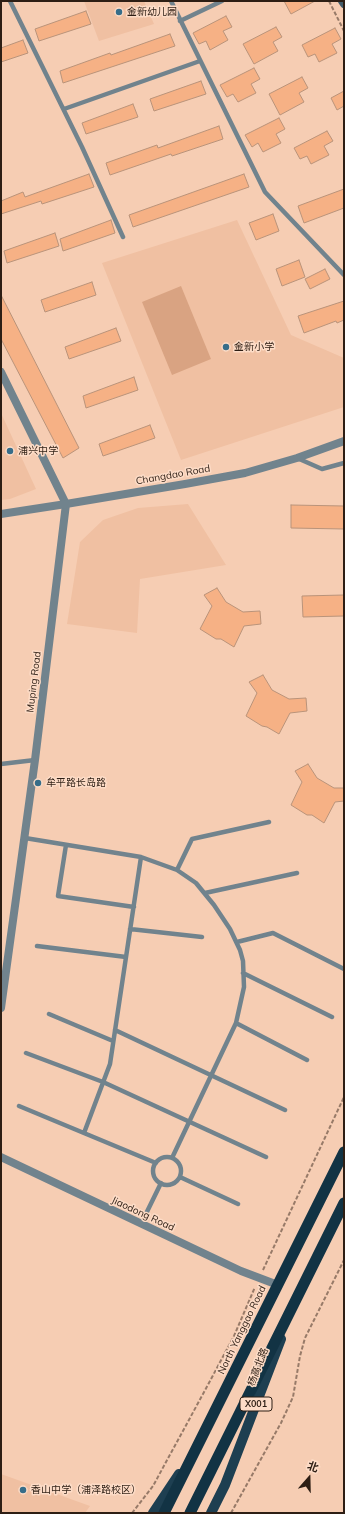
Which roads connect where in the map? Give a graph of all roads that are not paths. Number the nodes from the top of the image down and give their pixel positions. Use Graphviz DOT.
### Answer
graph roads {
  1 [pos="10,1"];
  2 [pos="170,1"];
  3 [pos="222,1"];
  4 [pos="342,1"];
  5 [pos="344,4"];
  6 [pos="180,21"];
  7 [pos="200,61"];
  8 [pos="64,109"];
  9 [pos="123,237"];
  10 [pos="344,275"];
  11 [pos="1,372"];
  12 [pos="344,441"];
  13 [pos="297,458"];
  14 [pos="344,463"];
  15 [pos="66,504"];
  16 [pos="1,514"];
  17 [pos="35,760"];
  18 [pos="1,764"];
  19 [pos="269,822"];
  20 [pos="25,838"];
  21 [pos="66,845"];
  22 [pos="141,857"];
  23 [pos="177,870"];
  24 [pos="297,873"];
  25 [pos="205,893"];
  26 [pos="134,907"];
  27 [pos="130,929"];
  28 [pos="202,937"];
  29 [pos="237,942"];
  30 [pos="37,946"];
  31 [pos="126,957"];
  32 [pos="344,969"];
  33 [pos="244,973"];
  34 [pos="1,1008"];
  35 [pos="49,1014"];
  36 [pos="332,1017"];
  37 [pos="236,1023"];
  38 [pos="115,1030"];
  39 [pos="113,1041"];
  40 [pos="26,1053"];
  41 [pos="307,1060"];
  42 [pos="211,1075"];
  43 [pos="103,1082"];
  44 [pos="19,1106"];
  45 [pos="284,1110"];
  46 [pos="189,1122"];
  47 [pos="84,1132"];
  48 [pos="344,1152"];
  49 [pos="266,1157"];
  50 [pos="1,1158"];
  51 [pos="172,1158"];
  52 [pos="156,1163"];
  53 [pos="180,1176"];
  54 [pos="161,1183"];
  55 [pos="344,1202"];
  56 [pos="238,1204"];
  57 [pos="141,1224"];
  58 [pos="278,1285"];
  59 [pos="298,1295"];
  60 [pos="199,1444"];
  61 [pos="154,1513"];
  62 [pos="164,1513"];
  63 [pos="190,1513"];
  64 [pos="211,1513"];
  1 -- 8 [label="lane"];
  2 -- 6 [label="lane"];
  3 -- 6 [label="lane"];
  4 -- 5 [label="main road"];
  6 -- 7 [label="lane"];
  7 -- 8 [label="lane"];
  7 -- 10 [label="lane"];
  8 -- 9 [label="lane"];
  11 -- 15 [label="street"];
  12 -- 13 [label="street, Changdao Road"];
  13 -- 14 [label="lane"];
  13 -- 15 [label="street, Changdao Road"];
  15 -- 16 [label="street, Changdao Road"];
  15 -- 17 [label="street, Muping Road"];
  17 -- 18 [label="lane"];
  17 -- 20 [label="street, Muping Road"];
  19 -- 23 [label="lane"];
  20 -- 21 [label="lane"];
  20 -- 34 [label="street, Muping Road"];
  21 -- 22 [label="lane"];
  21 -- 26 [label="lane"];
  22 -- 23 [label="lane"];
  22 -- 26 [label="lane"];
  23 -- 25 [label="lane"];
  24 -- 25 [label="lane"];
  25 -- 29 [label="lane"];
  26 -- 27 [label="lane"];
  27 -- 28 [label="lane"];
  27 -- 31 [label="lane"];
  29 -- 32 [label="lane"];
  29 -- 33 [label="lane"];
  30 -- 31 [label="lane"];
  31 -- 38 [label="lane"];
  33 -- 36 [label="lane"];
  33 -- 37 [label="lane"];
  35 -- 39 [label="lane"];
  37 -- 41 [label="lane"];
  37 -- 42 [label="lane"];
  38 -- 39 [label="lane"];
  38 -- 42 [label="lane"];
  39 -- 43 [label="lane"];
  40 -- 43 [label="lane"];
  42 -- 45 [label="lane"];
  42 -- 46 [label="lane"];
  43 -- 46 [label="lane"];
  43 -- 47 [label="lane"];
  44 -- 47 [label="lane"];
  46 -- 49 [label="lane"];
  46 -- 51 [label="lane"];
  47 -- 52 [label="lane"];
  48 -- 58 [label="highway, North Yanggao Road"];
  50 -- 57 [label="street, Jiaodong Road"];
  51 -- 52 [label="lane"];
  51 -- 53 [label="lane"];
  52 -- 54 [label="lane"];
  53 -- 54 [label="lane"];
  53 -- 56 [label="lane"];
  54 -- 57 [label="lane"];
  55 -- 59 [label="highway, X001"];
  57 -- 58 [label="street, Jiaodong Road"];
  58 -- 60 [label="highway, North Yanggao Road"];
  59 -- 63 [label="highway, X001"];
  59 -- 64 [label="main road, 杨高北路 / X001"];
  60 -- 61 [label="main road, North Yanggao Road"];
  60 -- 62 [label="highway"];
}
